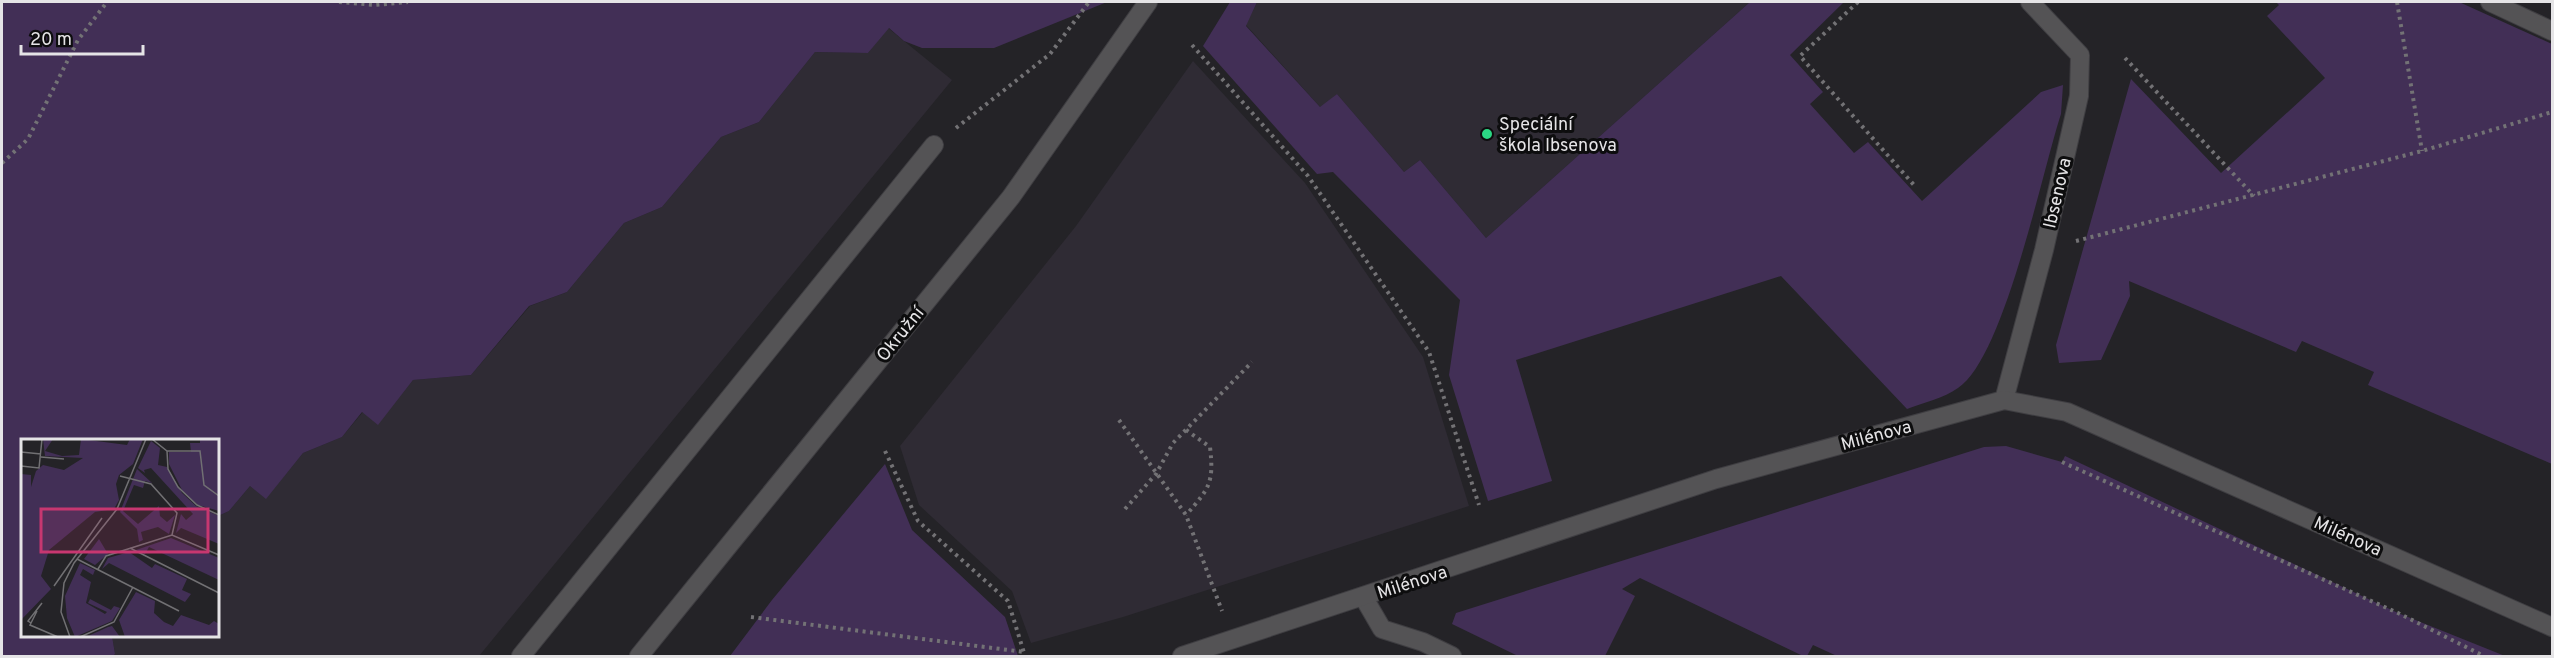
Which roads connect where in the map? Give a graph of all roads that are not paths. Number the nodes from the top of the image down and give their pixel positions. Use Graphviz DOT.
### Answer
graph roads {
  1 [pos="1148,2"];
  2 [pos="2030,2"];
  3 [pos="2490,2"];
  4 [pos="2553,31"];
  5 [pos="934,145"];
  6 [pos="2004,400"];
  7 [pos="1364,598"];
  8 [pos="2553,627"];
  9 [pos="521,657"];
  10 [pos="639,657"];
  11 [pos="1182,657"];
  12 [pos="1452,657"];
  1 -- 10 [label="street, Okružní"];
  2 -- 6 [label="street, Ibsenova"];
  3 -- 4 [label="street"];
  5 -- 9 [label="street"];
  6 -- 7 [label="street, Milénova"];
  6 -- 8 [label="street, Milénova"];
  7 -- 11 [label="street, Milénova"];
  7 -- 12 [label="street"];
}
